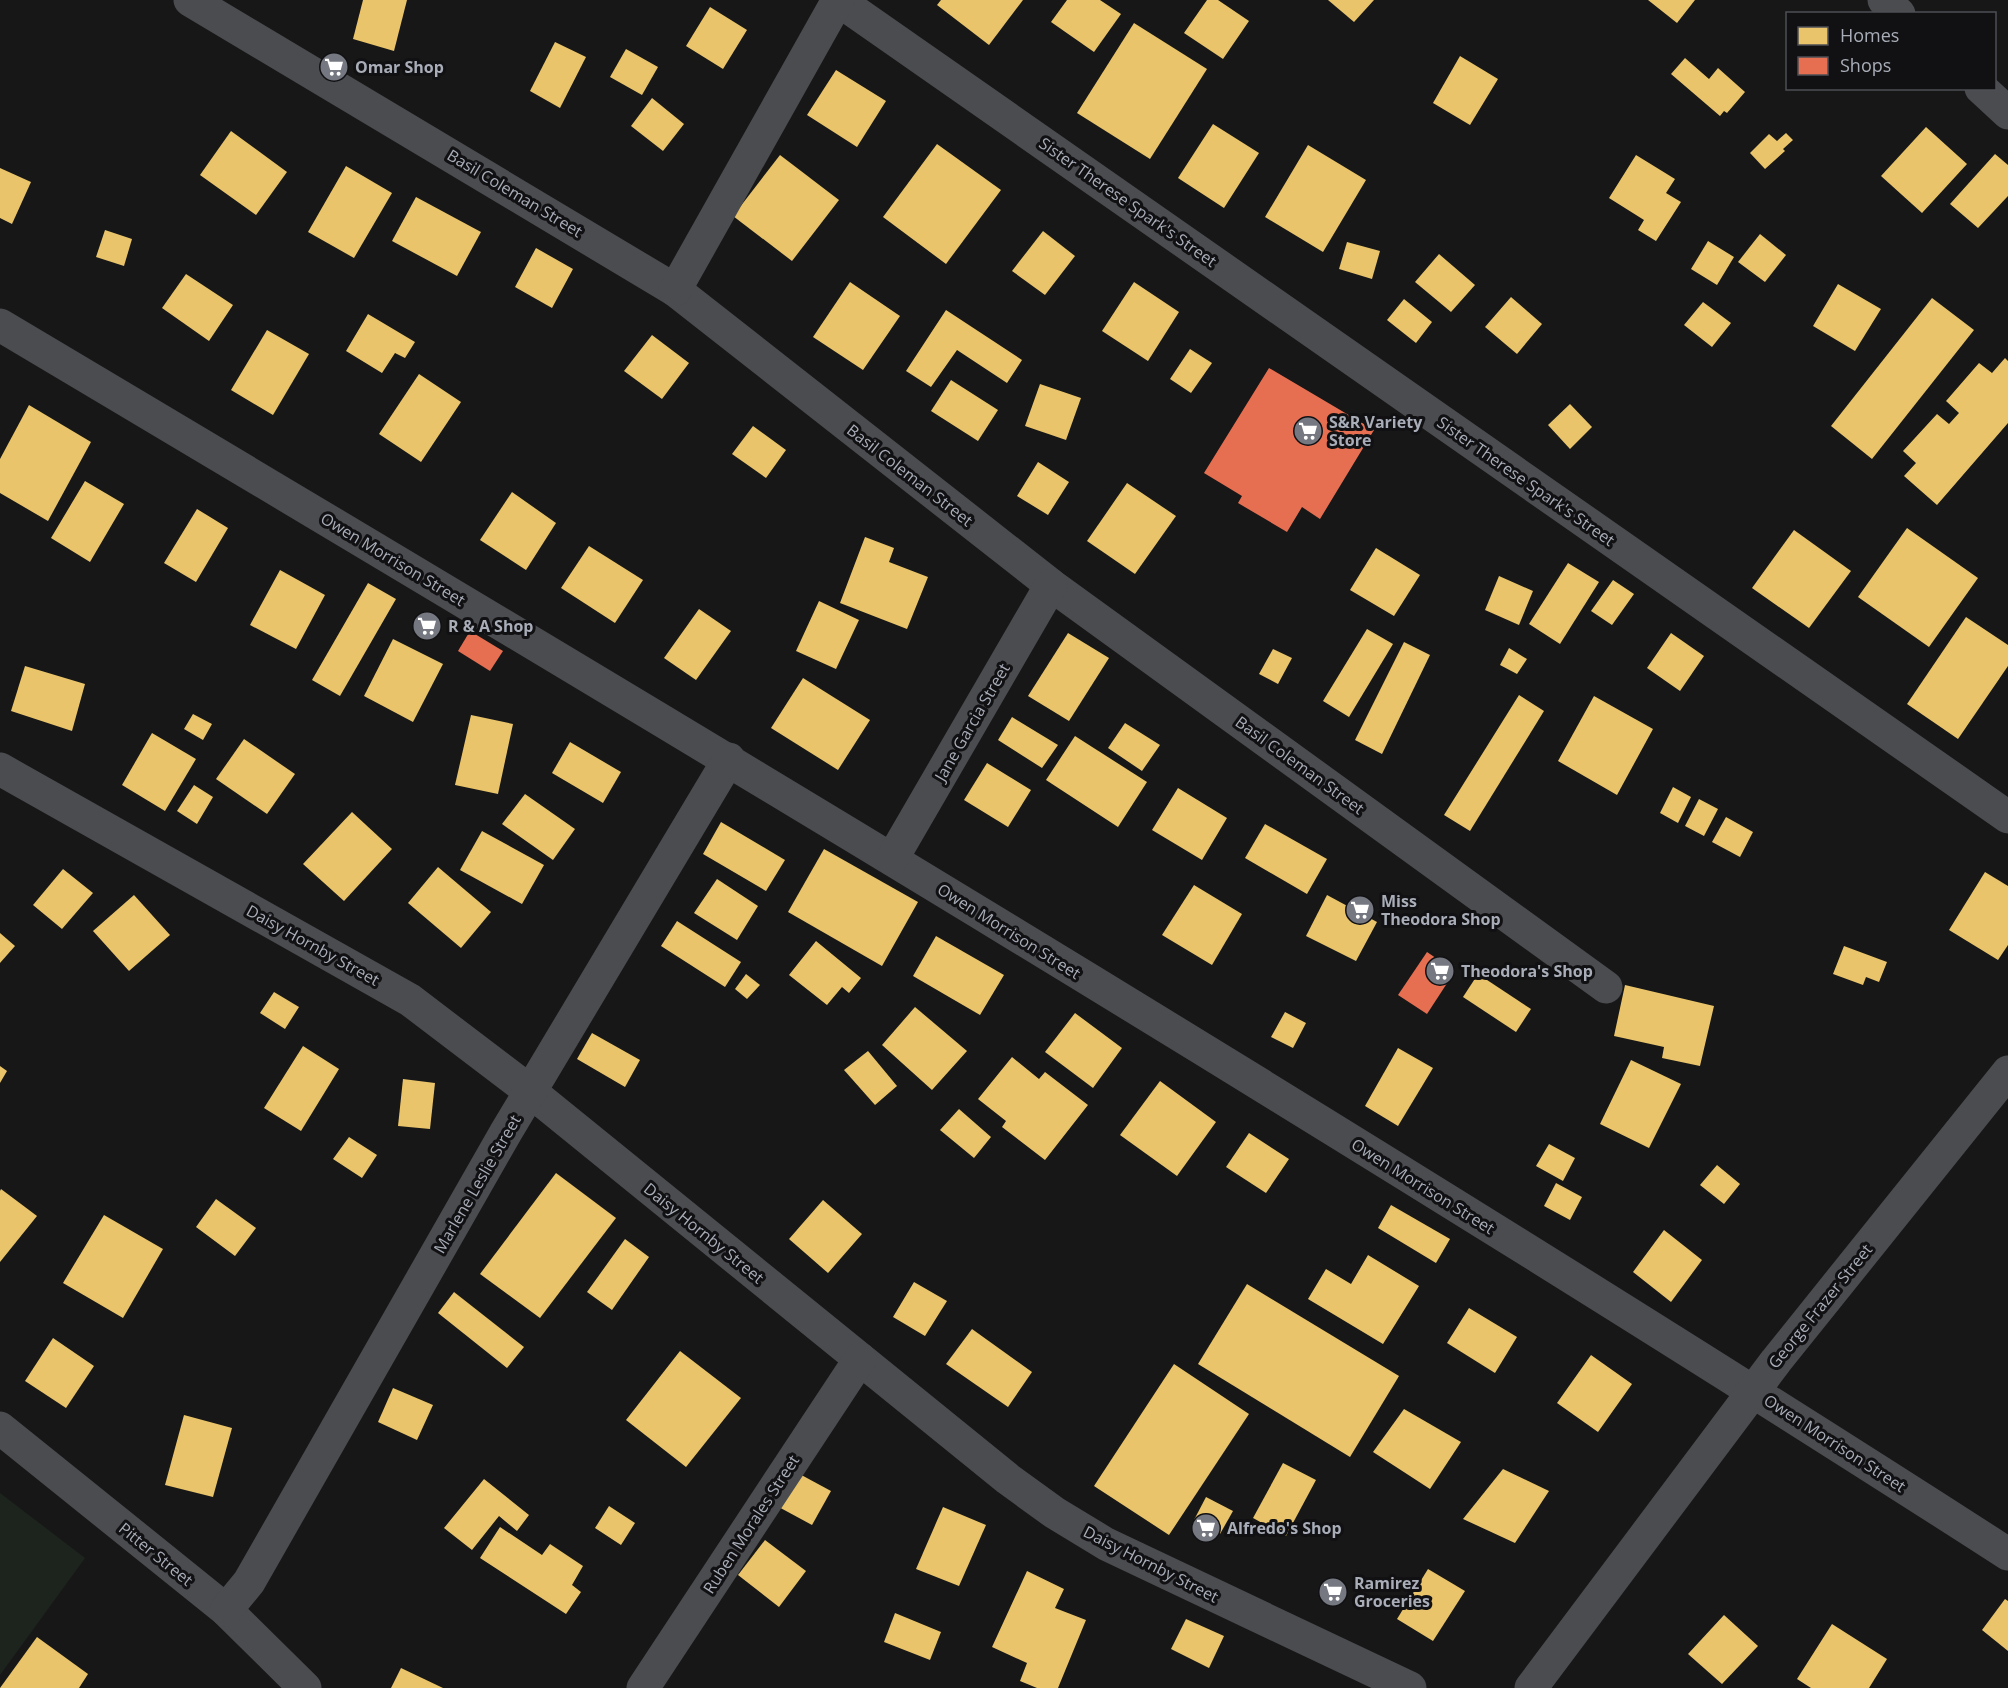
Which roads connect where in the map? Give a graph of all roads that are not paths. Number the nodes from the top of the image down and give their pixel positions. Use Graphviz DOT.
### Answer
graph roads {
  1 [pos="190,0"];
  2 [pos="838,0"];
  3 [pos="1884,0"];
  4 [pos="1897,12"];
  5 [pos="1984,90"];
  6 [pos="2008,113"];
  7 [pos="675,290"];
  8 [pos="0,325"];
  9 [pos="1051,585"];
  10 [pos="729,759"];
  11 [pos="0,769"];
  12 [pos="2008,817"];
  13 [pos="892,859"];
  14 [pos="1606,987"];
  15 [pos="2008,1072"];
  16 [pos="531,1092"];
  17 [pos="860,1359"];
  18 [pos="1753,1390"];
  19 [pos="0,1428"];
  20 [pos="2008,1554"];
  21 [pos="226,1610"];
  22 [pos="305,1688"];
  23 [pos="643,1688"];
  24 [pos="1410,1688"];
  25 [pos="1531,1688"];
  1 -- 7 [label="street, Basil Coleman Street"];
  2 -- 7 [label="street"];
  2 -- 12 [label="street, Sister Therese Spark's Street"];
  3 -- 4 [label="street"];
  5 -- 6 [label="street"];
  7 -- 9 [label="street, Basil Coleman Street"];
  8 -- 10 [label="street, Owen Morrison Street"];
  9 -- 13 [label="street, Jane Garcia Street"];
  9 -- 14 [label="street, Basil Coleman Street"];
  10 -- 13 [label="street, Owen Morrison Street"];
  10 -- 16 [label="street, Marlene Leslie Street"];
  11 -- 16 [label="street, Daisy Hornby Street"];
  13 -- 18 [label="street, Owen Morrison Street"];
  15 -- 18 [label="street, George Frazer Street"];
  16 -- 17 [label="street, Daisy Hornby Street"];
  16 -- 21 [label="street, Marlene Leslie Street"];
  17 -- 23 [label="street, Ruben Morales Street"];
  17 -- 24 [label="street, Daisy Hornby Street"];
  18 -- 20 [label="street, Owen Morrison Street"];
  18 -- 25 [label="street, George Frazer Street"];
  19 -- 21 [label="street, Pitter Street"];
  21 -- 22 [label="street, Pitter Street"];
}
